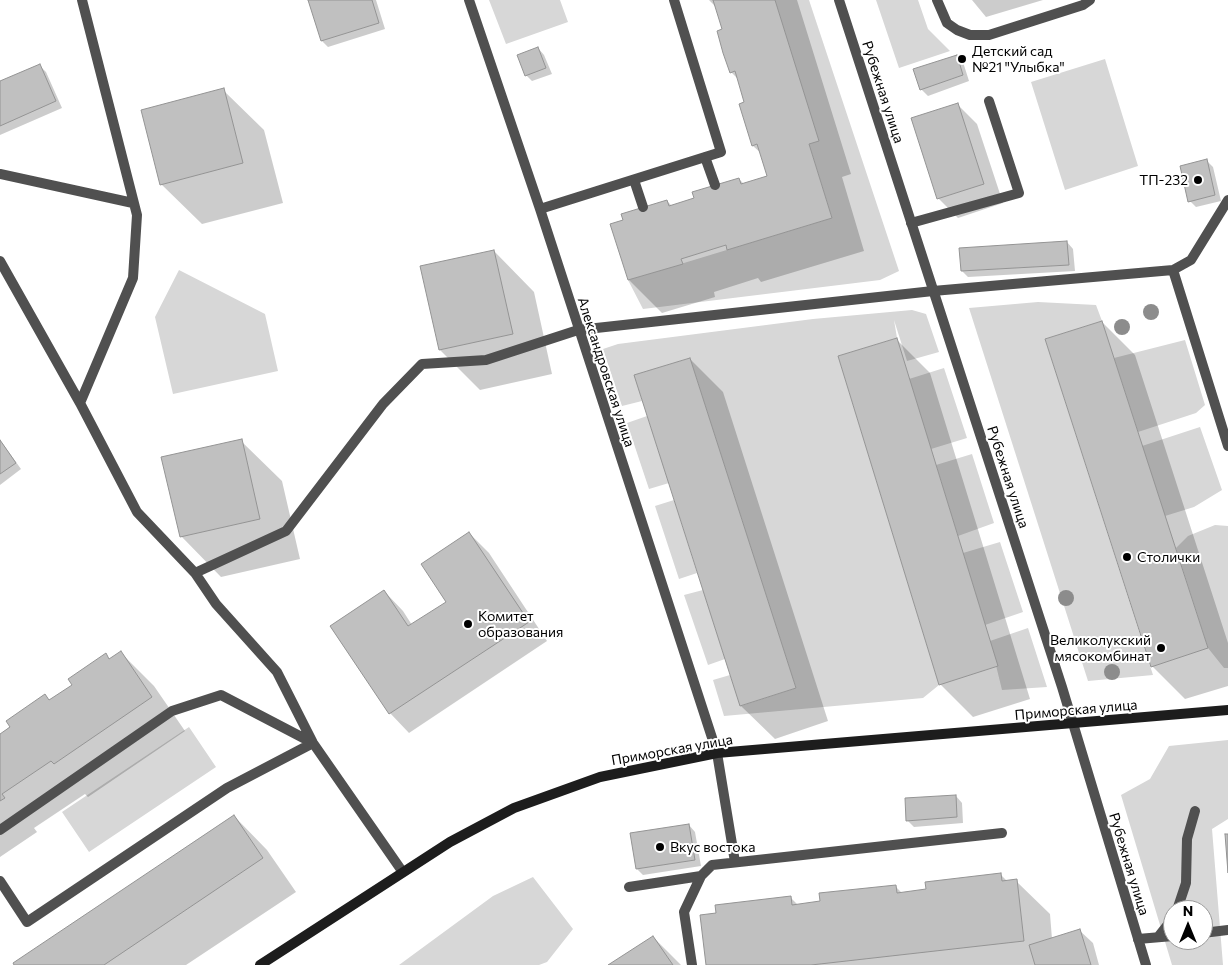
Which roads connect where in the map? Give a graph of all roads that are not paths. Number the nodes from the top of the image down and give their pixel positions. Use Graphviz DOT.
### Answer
graph roads {
  1 [pos="82,0"];
  2 [pos="469,0"];
  3 [pos="674,0"];
  4 [pos="839,0"];
  5 [pos="937,0"];
  6 [pos="1090,0"];
  7 [pos="989,101"];
  8 [pos="705,157"];
  9 [pos="0,174"];
  10 [pos="634,180"];
  11 [pos="715,185"];
  12 [pos="1228,200"];
  13 [pos="133,203"];
  14 [pos="643,207"];
  15 [pos="540,210"];
  16 [pos="911,223"];
  17 [pos="0,261"];
  18 [pos="1173,270"];
  19 [pos="933,291"];
  20 [pos="578,330"];
  21 [pos="80,403"];
  22 [pos="1224,418"];
  23 [pos="1228,446"];
  24 [pos="195,573"];
  25 [pos="1228,710"];
  26 [pos="1073,724"];
  27 [pos="313,744"];
  28 [pos="717,753"];
  29 [pos="1195,811"];
  30 [pos="0,830"];
  31 [pos="1002,833"];
  32 [pos="735,862"];
  33 [pos="402,870"];
  34 [pos="701,876"];
  35 [pos="0,881"];
  36 [pos="629,887"];
  37 [pos="1180,900"];
  38 [pos="1228,930"];
  39 [pos="1163,931"];
  40 [pos="1213,932"];
  41 [pos="1158,937"];
  42 [pos="1163,937"];
  43 [pos="1138,939"];
  44 [pos="260,965"];
  45 [pos="692,965"];
  46 [pos="1146,965"];
  1 -- 13 [label="street"];
  2 -- 15 [label="street, Александровская улица"];
  3 -- 8 [label="street"];
  4 -- 16 [label="street, Рубежная улица"];
  5 -- 6 [label="street"];
  7 -- 16 [label="street"];
  8 -- 10 [label="street"];
  8 -- 11 [label="street"];
  9 -- 13 [label="street"];
  10 -- 14 [label="street"];
  10 -- 15 [label="street"];
  12 -- 18 [label="street"];
  13 -- 21 [label="street"];
  15 -- 20 [label="street, Александровская улица"];
  16 -- 19 [label="street, Рубежная улица"];
  17 -- 21 [label="street"];
  18 -- 19 [label="street"];
  18 -- 22 [label="street"];
  19 -- 20 [label="street"];
  19 -- 26 [label="street, Рубежная улица"];
  20 -- 24 [label="street"];
  20 -- 28 [label="street, Александровская улица"];
  21 -- 24 [label="street"];
  22 -- 23 [label="street"];
  24 -- 27 [label="street"];
  25 -- 26 [label="main road, Приморская улица"];
  26 -- 28 [label="main road, Приморская улица"];
  26 -- 43 [label="street, Рубежная улица"];
  27 -- 30 [label="street"];
  27 -- 33 [label="street"];
  27 -- 35 [label="street"];
  28 -- 32 [label="street, Александровская улица"];
  28 -- 33 [label="main road, Приморская улица"];
  29 -- 37 [label="street"];
  31 -- 32 [label="street"];
  32 -- 34 [label="street"];
  33 -- 44 [label="main road, Приморская улица"];
  34 -- 36 [label="street"];
  34 -- 45 [label="street"];
  38 -- 40 [label="street"];
  39 -- 41 [label="street"];
  41 -- 42 [label="street"];
  41 -- 43 [label="street"];
  43 -- 46 [label="street, Рубежная улица"];
}
